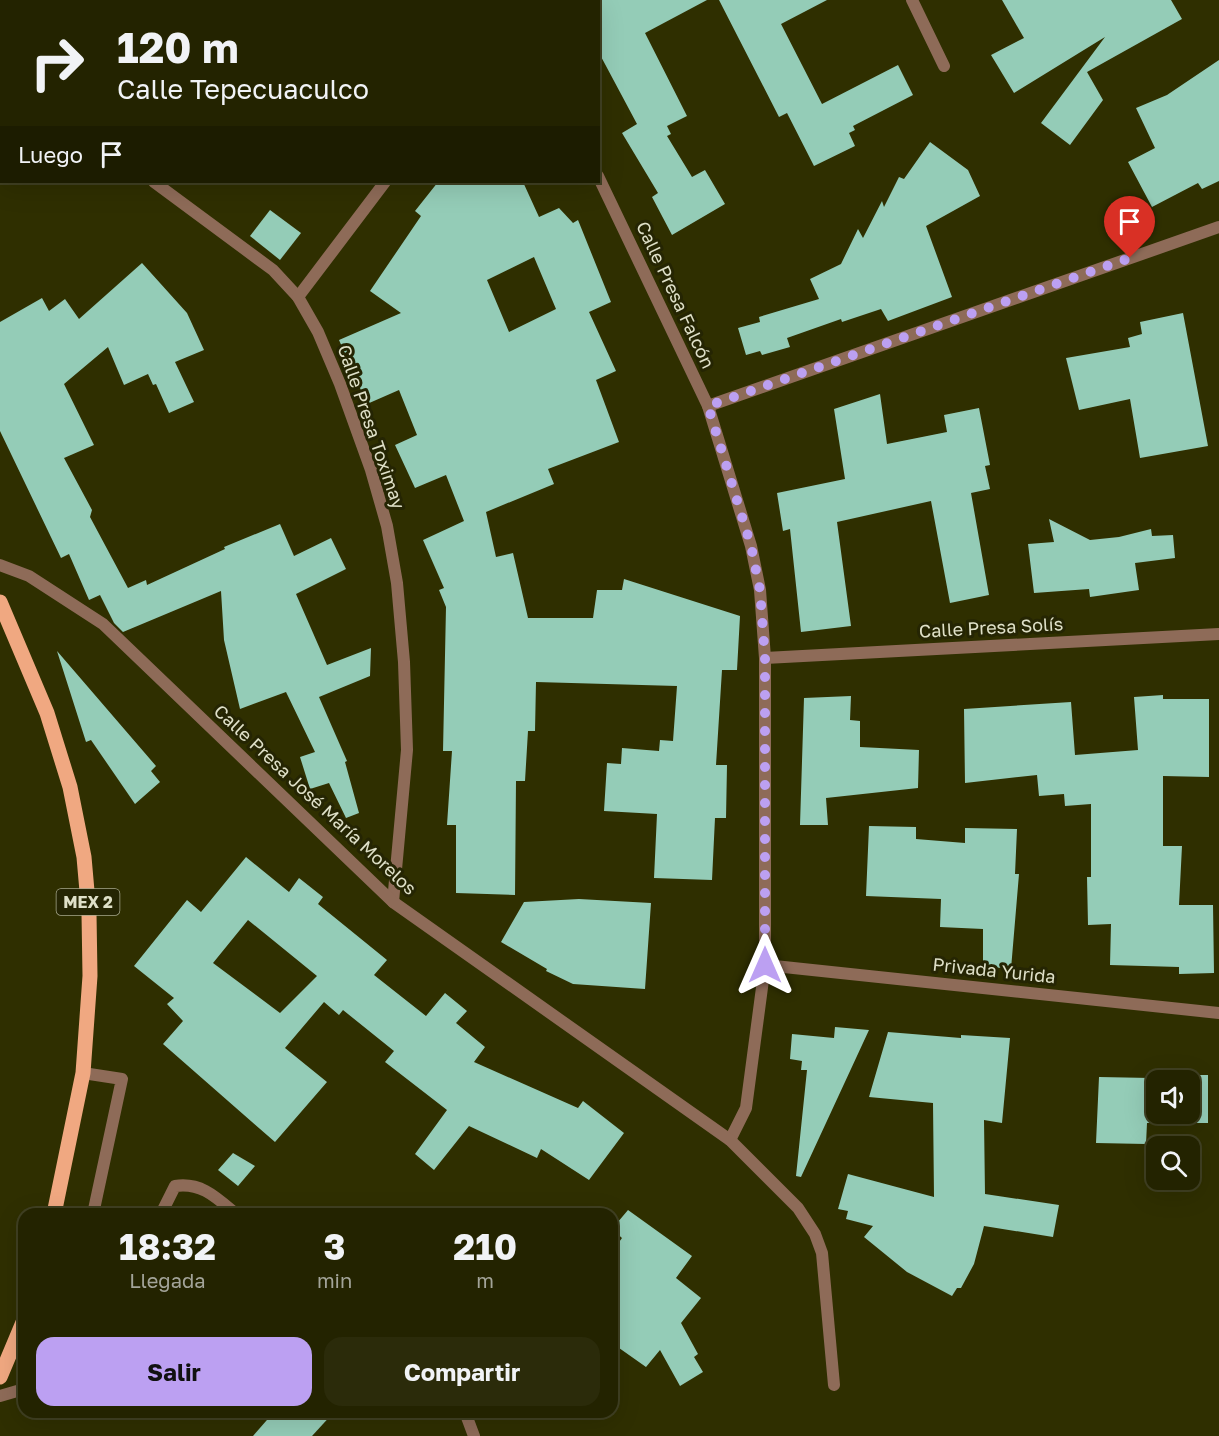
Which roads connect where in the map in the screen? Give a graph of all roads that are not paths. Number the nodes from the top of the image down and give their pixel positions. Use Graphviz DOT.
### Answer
graph roads {
  1 [pos="912,0"];
  2 [pos="944,66"];
  3 [pos="600,180"];
  4 [pos="155,183"];
  5 [pos="384,183"];
  6 [pos="1219,227"];
  7 [pos="298,297"];
  8 [pos="708,406"];
  9 [pos="0,565"];
  10 [pos="0,602"];
  11 [pos="1219,634"];
  12 [pos="765,658"];
  13 [pos="393,902"];
  14 [pos="765,965"];
  15 [pos="1219,1014"];
  16 [pos="83,1073"];
  17 [pos="730,1140"];
  18 [pos="55,1208"];
  19 [pos="94,1208"];
  20 [pos="164,1208"];
  21 [pos="229,1208"];
  22 [pos="18,1334"];
  23 [pos="0,1377"];
  24 [pos="834,1385"];
  25 [pos="18,1391"];
  26 [pos="0,1396"];
  27 [pos="467,1418"];
  28 [pos="474,1434"];
  1 -- 2 [label="street"];
  3 -- 8 [label="street, Calle Presa Falcón"];
  4 -- 7 [label="street, Calle Presa Toximay"];
  5 -- 7 [label="street"];
  6 -- 8 [label="street"];
  7 -- 13 [label="street, Calle Presa Toximay"];
  8 -- 12 [label="street, Calle Presa Falcón"];
  9 -- 13 [label="street, Calle Presa José María Morelos"];
  10 -- 16 [label="main road, MEX 2"];
  11 -- 12 [label="street, Calle Presa Solís"];
  12 -- 14 [label="street, Calle Presa Falcón"];
  13 -- 17 [label="street, Calle Presa José María Morelos"];
  14 -- 15 [label="street, Privada Yurida"];
  14 -- 17 [label="street, Calle Presa Falcón"];
  16 -- 18 [label="main road, MEX 2"];
  16 -- 19 [label="street"];
  17 -- 24 [label="street, Calle Presa José María Morelos"];
  20 -- 21 [label="street"];
  22 -- 23 [label="main road"];
  25 -- 26 [label="street"];
  27 -- 28 [label="street"];
}
